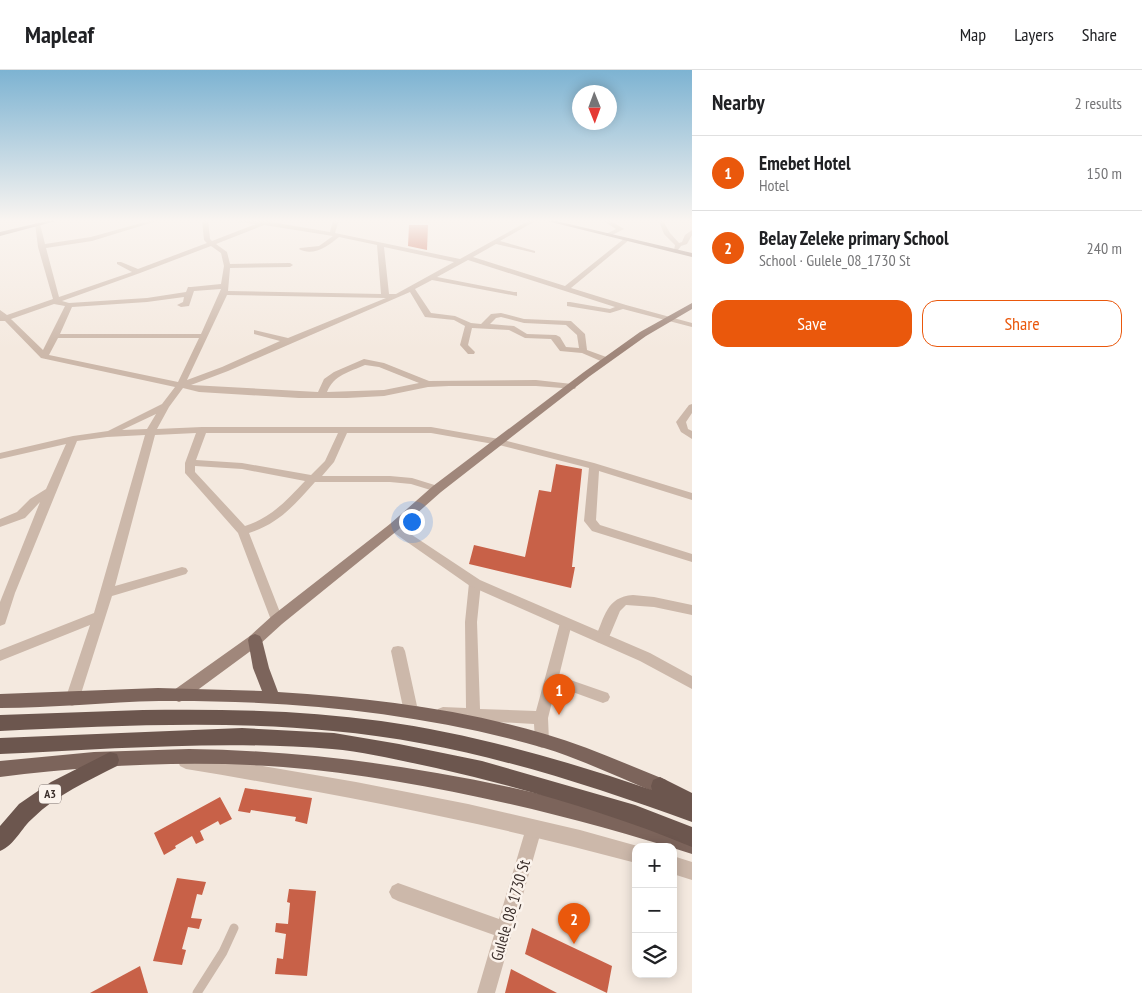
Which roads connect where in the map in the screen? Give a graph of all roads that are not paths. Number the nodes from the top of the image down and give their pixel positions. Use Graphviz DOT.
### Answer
graph roads {
  1 [pos="48,263"];
  2 [pos="161,263"];
  3 [pos="227,263"];
  4 [pos="382,263"];
  5 [pos="457,263"];
  6 [pos="478,263"];
  7 [pos="598,263"];
  8 [pos="119,264"];
  9 [pos="290,265"];
  10 [pos="228,266"];
  11 [pos="138,272"];
  12 [pos="433,278"];
  13 [pos="567,288"];
  14 [pos="225,290"];
  15 [pos="412,290"];
  16 [pos="189,294"];
  17 [pos="514,294"];
  18 [pos="385,295"];
  19 [pos="398,296"];
  20 [pos="57,302"];
  21 [pos="570,304"];
  22 [pos="69,305"];
  23 [pos="181,305"];
  24 [pos="691,305"];
  25 [pos="622,308"];
  26 [pos="2,316"];
  27 [pos="666,319"];
  28 [pos="469,324"];
  29 [pos="692,325"];
  30 [pos="483,326"];
  31 [pos="257,332"];
  32 [pos="55,336"];
  33 [pos="204,336"];
  34 [pos="288,341"];
  35 [pos="583,351"];
  36 [pos="471,352"];
  37 [pos="44,356"];
  38 [pos="606,360"];
  39 [pos="428,384"];
  40 [pos="180,386"];
  41 [pos="572,387"];
  42 [pos="322,395"];
  43 [pos="165,406"];
  44 [pos="692,407"];
  45 [pos="202,430"];
  46 [pos="344,430"];
  47 [pos="151,431"];
  48 [pos="107,434"];
  49 [pos="692,436"];
  50 [pos="73,439"];
  51 [pos="499,442"];
  52 [pos="0,456"];
  53 [pos="190,462"];
  54 [pos="594,466"];
  55 [pos="314,479"];
  56 [pos="437,489"];
  57 [pos="50,491"];
  58 [pos="692,496"];
  59 [pos="0,523"];
  60 [pos="394,527"];
  61 [pos="243,531"];
  62 [pos="692,558"];
  63 [pos="182,571"];
  64 [pos="475,583"];
  65 [pos="107,592"];
  66 [pos="692,610"];
  67 [pos="99,616"];
  68 [pos="277,620"];
  69 [pos="0,621"];
  70 [pos="566,623"];
  71 [pos="602,638"];
  72 [pos="255,640"];
  73 [pos="398,651"];
  74 [pos="0,656"];
  75 [pos="552,679"];
  76 [pos="692,683"];
  77 [pos="179,695"];
  78 [pos="603,697"];
  79 [pos="273,699"];
  80 [pos="72,700"];
  81 [pos="0,701"];
  82 [pos="410,712"];
  83 [pos="473,713"];
  84 [pos="541,718"];
  85 [pos="0,723"];
  86 [pos="542,741"];
  87 [pos="0,746"];
  88 [pos="164,758"];
  89 [pos="110,760"];
  90 [pos="0,769"];
  91 [pos="660,786"];
  92 [pos="692,798"];
  93 [pos="692,803"];
  94 [pos="692,813"];
  95 [pos="534,828"];
  96 [pos="692,837"];
  97 [pos="0,840"];
  98 [pos="692,844"];
  99 [pos="632,853"];
  100 [pos="677,866"];
  101 [pos="692,871"];
  102 [pos="398,892"];
  103 [pos="234,928"];
  104 [pos="504,930"];
  105 [pos="198,993"];
  106 [pos="486,993"];
  1 -- 20 [label="street"];
  2 -- 11 [label="street"];
  3 -- 10 [label="street"];
  4 -- 18 [label="street"];
  5 -- 12 [label="street"];
  6 -- 13 [label="street"];
  7 -- 13 [label="street"];
  8 -- 11 [label="street"];
  9 -- 10 [label="street"];
  10 -- 14 [label="street"];
  11 -- 20 [label="street"];
  12 -- 15 [label="street"];
  12 -- 17 [label="street"];
  13 -- 25 [label="street"];
  14 -- 16 [label="street"];
  14 -- 18 [label="street"];
  14 -- 33 [label="street"];
  15 -- 19 [label="street"];
  15 -- 28 [label="street"];
  16 -- 22 [label="street"];
  16 -- 23 [label="street"];
  18 -- 19 [label="street"];
  19 -- 34 [label="street"];
  20 -- 22 [label="street"];
  20 -- 26 [label="street"];
  21 -- 25 [label="street"];
  22 -- 32 [label="street"];
  24 -- 27 [label="main road"];
  25 -- 27 [label="street"];
  26 -- 37 [label="street"];
  27 -- 29 [label="street"];
  27 -- 38 [label="main road"];
  28 -- 30 [label="street"];
  28 -- 36 [label="street"];
  30 -- 35 [label="street"];
  30 -- 35 [label="street"];
  31 -- 34 [label="street"];
  32 -- 33 [label="street"];
  32 -- 37 [label="street"];
  33 -- 40 [label="street"];
  34 -- 40 [label="street"];
  35 -- 38 [label="street"];
  37 -- 40 [label="street"];
  38 -- 41 [label="main road"];
  39 -- 41 [label="street"];
  39 -- 42 [label="street"];
  39 -- 42 [label="street"];
  40 -- 42 [label="street"];
  40 -- 43 [label="street"];
  41 -- 51 [label="main road"];
  43 -- 47 [label="street"];
  43 -- 48 [label="street"];
  44 -- 49 [label="street"];
  45 -- 46 [label="street"];
  45 -- 47 [label="street"];
  45 -- 53 [label="street"];
  46 -- 51 [label="street"];
  46 -- 55 [label="street"];
  47 -- 48 [label="street"];
  47 -- 65 [label="street"];
  48 -- 50 [label="street"];
  50 -- 52 [label="street"];
  50 -- 57 [label="street"];
  51 -- 54 [label="street"];
  51 -- 56 [label="main road"];
  53 -- 55 [label="street"];
  53 -- 61 [label="street"];
  54 -- 58 [label="street"];
  54 -- 62 [label="street"];
  55 -- 56 [label="street"];
  55 -- 61 [label="street"];
  56 -- 60 [label="main road"];
  57 -- 59 [label="street"];
  57 -- 69 [label="street"];
  60 -- 64 [label="street"];
  60 -- 68 [label="main road"];
  61 -- 68 [label="street"];
  63 -- 65 [label="street"];
  64 -- 70 [label="street"];
  64 -- 83 [label="street"];
  65 -- 67 [label="street"];
  66 -- 71 [label="street"];
  67 -- 74 [label="street"];
  67 -- 80 [label="street"];
  68 -- 72 [label="main road"];
  70 -- 71 [label="street"];
  70 -- 75 [label="street"];
  71 -- 76 [label="street"];
  72 -- 77 [label="main road"];
  72 -- 79 [label="main road"];
  73 -- 82 [label="street"];
  75 -- 78 [label="street"];
  75 -- 84 [label="street"];
  77 -- 79 [label="main road"];
  77 -- 80 [label="main road"];
  79 -- 82 [label="main road"];
  80 -- 81 [label="main road"];
  82 -- 83 [label="street"];
  82 -- 86 [label="main road"];
  83 -- 84 [label="street"];
  84 -- 86 [label="street"];
  85 -- 94 [label="highway"];
  86 -- 91 [label="main road"];
  87 -- 96 [label="highway"];
  88 -- 89 [label="main road"];
  88 -- 95 [label="street"];
  88 -- 98 [label="main road"];
  89 -- 90 [label="main road"];
  89 -- 97 [label="highway, A3"];
  91 -- 92 [label="street"];
  91 -- 93 [label="highway"];
  95 -- 99 [label="street"];
  95 -- 104 [label="street, Gulele_08_1730 St"];
  100 -- 101 [label="street"];
  102 -- 104 [label="street"];
  103 -- 105 [label="lane"];
  104 -- 106 [label="street, Gulele_08_1730 St"];
}
